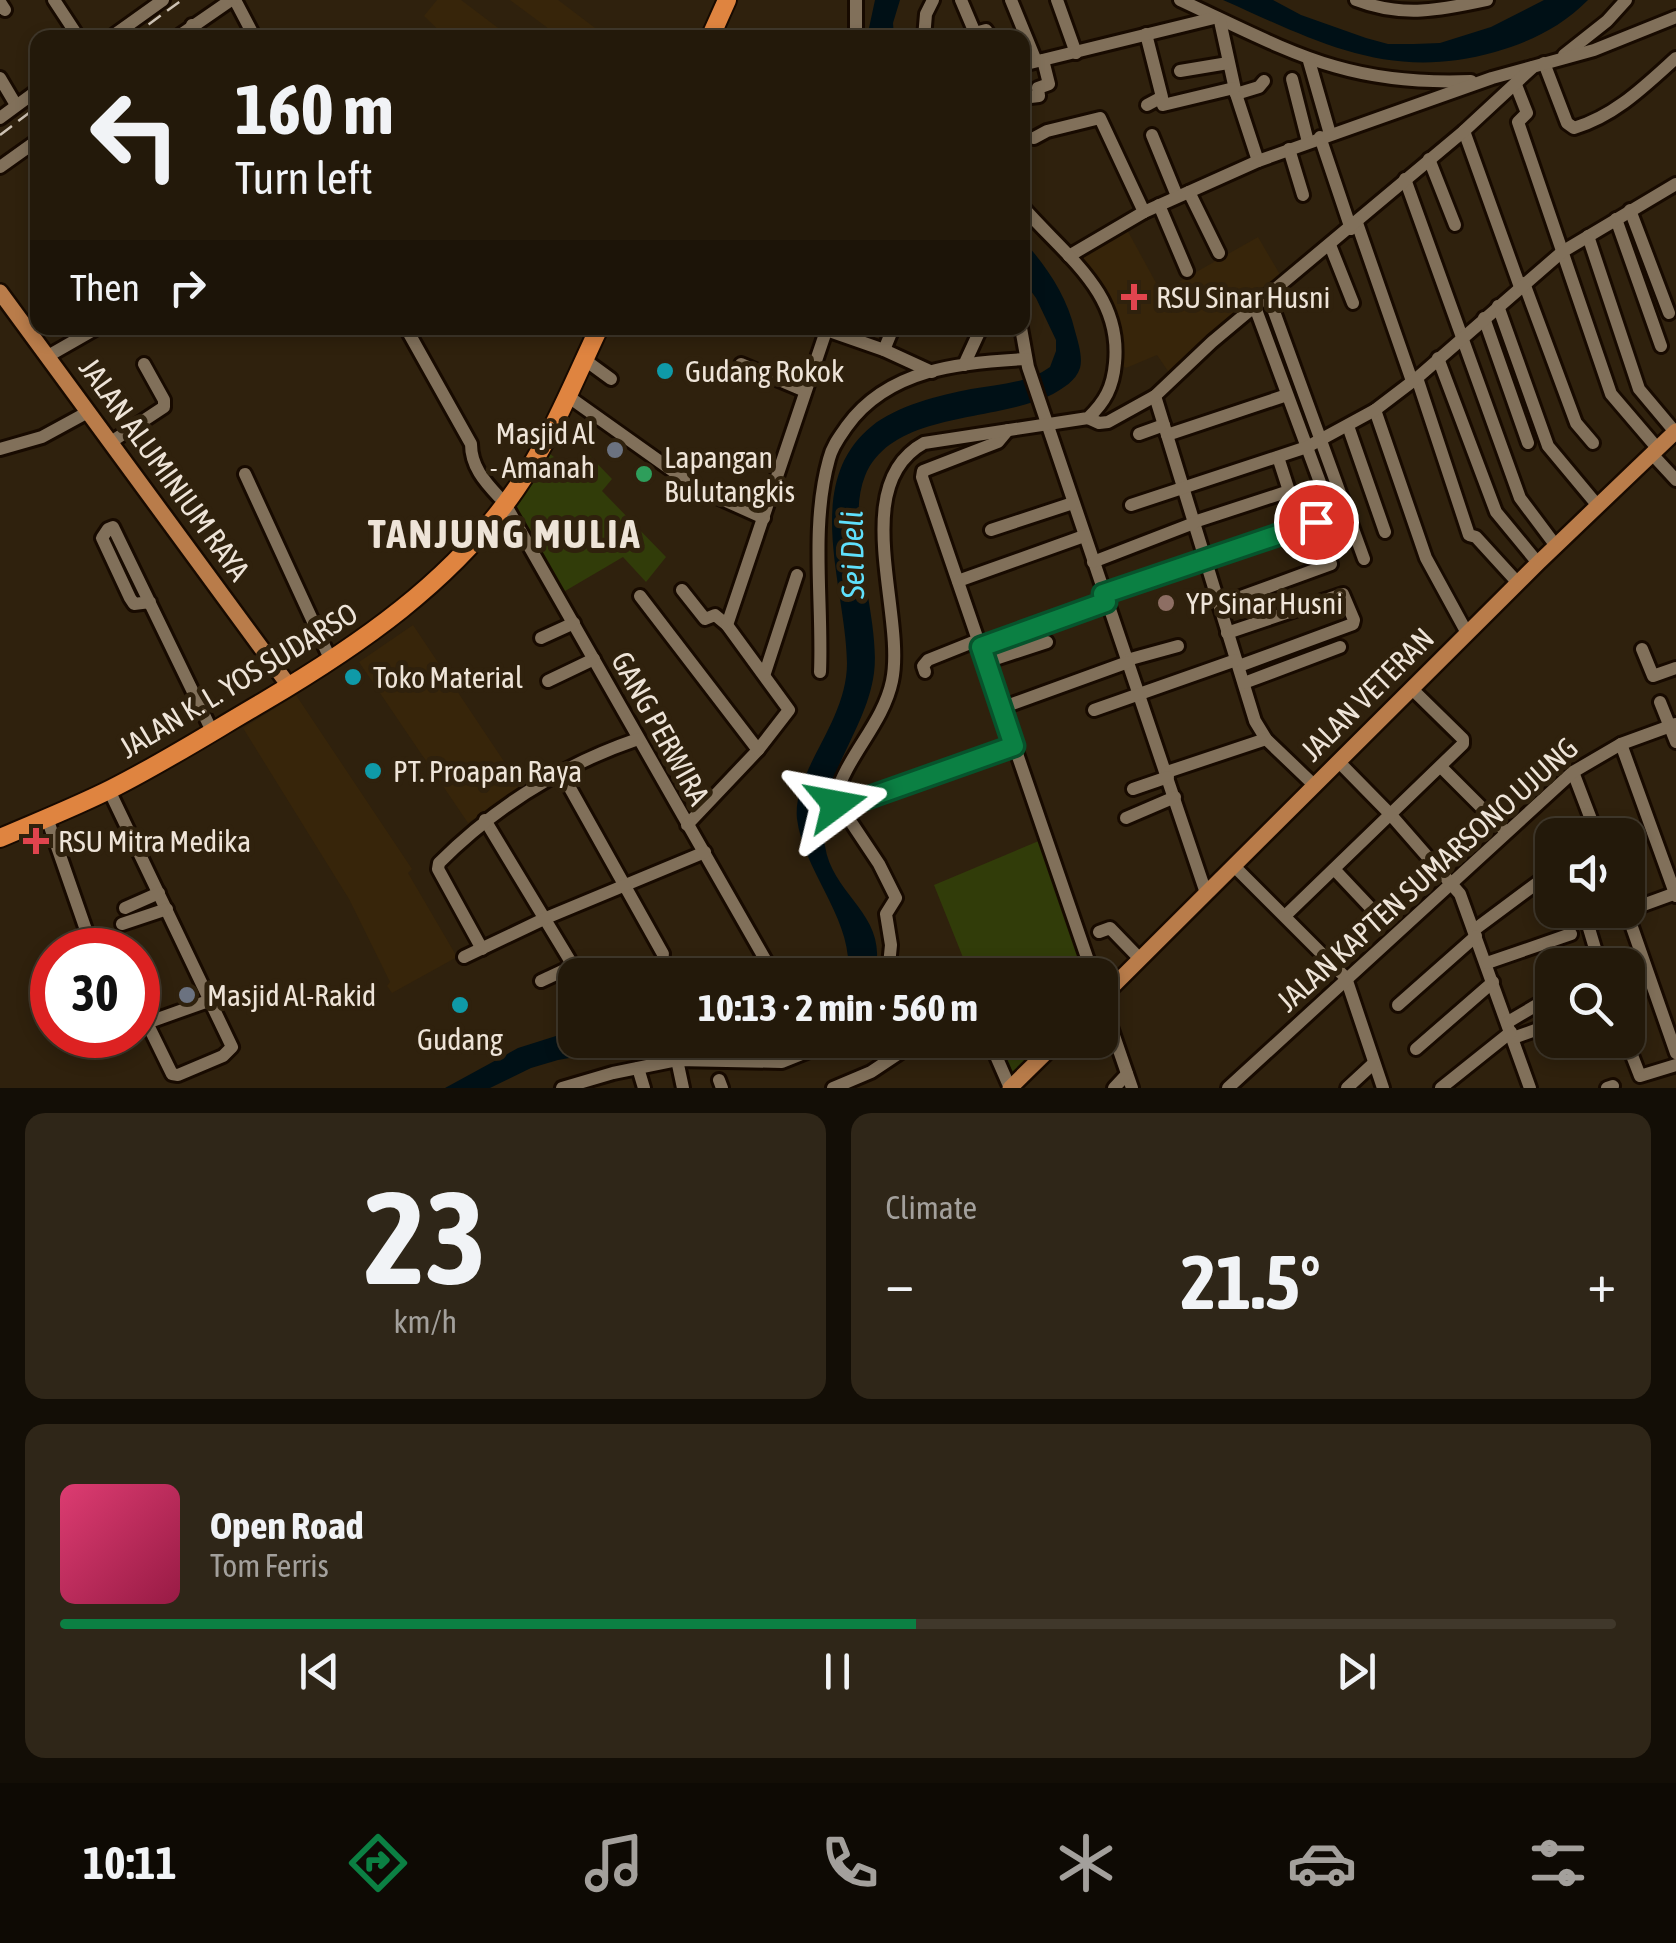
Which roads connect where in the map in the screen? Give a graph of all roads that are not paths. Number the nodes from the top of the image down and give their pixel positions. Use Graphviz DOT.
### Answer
graph roads {
  1 [pos="54,0"];
  2 [pos="233,0"];
  3 [pos="728,0"];
  4 [pos="738,0"];
  5 [pos="856,0"];
  6 [pos="933,0"];
  7 [pos="961,0"];
  8 [pos="1011,0"];
  9 [pos="1057,0"];
  10 [pos="1180,0"];
  11 [pos="1356,0"];
  12 [pos="1488,0"];
  13 [pos="1626,0"];
  14 [pos="159,1"];
  15 [pos="1676,17"];
  16 [pos="1217,19"];
  17 [pos="75,30"];
  18 [pos="121,30"];
  19 [pos="198,30"];
  20 [pos="250,30"];
  21 [pos="714,30"];
  22 [pos="725,30"];
  23 [pos="856,30"];
  24 [pos="925,30"];
  25 [pos="969,30"];
  26 [pos="1022,30"];
  27 [pos="1146,34"];
  28 [pos="1076,54"];
  29 [pos="1563,56"];
  30 [pos="1309,61"];
  31 [pos="1034,62"];
  32 [pos="1228,64"];
  33 [pos="1674,64"];
  34 [pos="1538,65"];
  35 [pos="1180,72"];
  36 [pos="0,78"];
  37 [pos="1492,78"];
  38 [pos="1292,79"];
  39 [pos="1264,81"];
  40 [pos="1516,85"];
  41 [pos="1235,91"];
  42 [pos="30,96"];
  43 [pos="1030,97"];
  44 [pos="1161,100"];
  45 [pos="1147,104"];
  46 [pos="16,106"];
  47 [pos="0,118"];
  48 [pos="1464,131"];
  49 [pos="1152,135"];
  50 [pos="1034,138"];
  51 [pos="1319,138"];
  52 [pos="30,146"];
  53 [pos="1289,149"];
  54 [pos="1258,160"];
  55 [pos="1430,160"];
  56 [pos="0,167"];
  57 [pos="1405,179"];
  58 [pos="1676,184"];
  59 [pos="1183,194"];
  60 [pos="1303,195"];
  61 [pos="1159,205"];
  62 [pos="1630,210"];
  63 [pos="1144,212"];
  64 [pos="1030,215"];
  65 [pos="1616,219"];
  66 [pos="1455,224"];
  67 [pos="1354,226"];
  68 [pos="1588,236"];
  69 [pos="1330,245"];
  70 [pos="1219,252"];
  71 [pos="1562,252"];
  72 [pos="1069,256"];
  73 [pos="1187,271"];
  74 [pos="1522,285"];
  75 [pos="0,292"];
  76 [pos="1268,296"];
  77 [pos="1353,303"];
  78 [pos="1255,306"];
  79 [pos="1498,306"];
  80 [pos="1669,314"];
  81 [pos="1484,318"];
  82 [pos="30,332"];
  83 [pos="32,335"];
  84 [pos="81,335"];
  85 [pos="410,335"];
  86 [pos="583,335"];
  87 [pos="596,335"];
  88 [pos="820,335"];
  89 [pos="840,335"];
  90 [pos="890,335"];
  91 [pos="978,335"];
  92 [pos="1021,335"];
  93 [pos="1462,338"];
  94 [pos="1661,346"];
  95 [pos="884,350"];
  96 [pos="48,356"];
  97 [pos="1438,358"];
  98 [pos="585,360"];
  99 [pos="1027,363"];
  100 [pos="144,364"];
  101 [pos="741,364"];
  102 [pos="964,365"];
  103 [pos="932,372"];
  104 [pos="611,379"];
  105 [pos="1414,380"];
  106 [pos="806,391"];
  107 [pos="1287,395"];
  108 [pos="569,396"];
  109 [pos="1155,396"];
  110 [pos="1375,410"];
  111 [pos="88,412"];
  112 [pos="1046,418"];
  113 [pos="1088,418"];
  114 [pos="1348,426"];
  115 [pos="1008,430"];
  116 [pos="1166,430"];
  117 [pos="1676,431"];
  118 [pos="1139,434"];
  119 [pos="1322,440"];
  120 [pos="112,442"];
  121 [pos="1528,443"];
  122 [pos="1592,443"];
  123 [pos="1306,448"];
  124 [pos="0,449"];
  125 [pos="1655,452"];
  126 [pos="1278,457"];
  127 [pos="245,474"];
  128 [pos="1676,480"];
  129 [pos="1184,486"];
  130 [pos="502,500"];
  131 [pos="1073,504"];
  132 [pos="1131,505"];
  133 [pos="1598,506"];
  134 [pos="764,518"];
  135 [pos="1194,522"];
  136 [pos="991,530"];
  137 [pos="1385,532"];
  138 [pos="1084,536"];
  139 [pos="1341,538"];
  140 [pos="1556,546"];
  141 [pos="1364,559"];
  142 [pos="1204,560"];
  143 [pos="1093,562"];
  144 [pos="1538,563"];
  145 [pos="797,575"];
  146 [pos="958,581"];
  147 [pos="1518,583"];
  148 [pos="682,590"];
  149 [pos="640,596"];
  150 [pos="1105,598"];
  151 [pos="150,602"];
  152 [pos="1219,605"];
  153 [pos="574,623"];
  154 [pos="727,625"];
  155 [pos="1227,632"];
  156 [pos="1468,634"];
  157 [pos="541,638"];
  158 [pos="1048,642"];
  159 [pos="980,644"];
  160 [pos="1178,646"];
  161 [pos="1340,647"];
  162 [pos="1642,649"];
  163 [pos="327,652"];
  164 [pos="594,660"];
  165 [pos="1127,661"];
  166 [pos="986,662"];
  167 [pos="1238,663"];
  168 [pos="1676,668"];
  169 [pos="820,672"];
  170 [pos="925,672"];
  171 [pos="765,673"];
  172 [pos="548,681"];
  173 [pos="286,683"];
  174 [pos="1244,683"];
  175 [pos="1412,689"];
  176 [pos="1139,694"];
  177 [pos="1660,702"];
  178 [pos="1002,708"];
  179 [pos="1094,710"];
  180 [pos="210,725"];
  181 [pos="1673,725"];
  182 [pos="638,739"];
  183 [pos="1266,739"];
  184 [pos="1676,742"];
  185 [pos="1621,744"];
  186 [pos="1014,746"];
  187 [pos="758,750"];
  188 [pos="1339,762"];
  189 [pos="1441,767"];
  190 [pos="561,772"];
  191 [pos="1573,772"];
  192 [pos="1168,774"];
  193 [pos="1314,786"];
  194 [pos="1133,789"];
  195 [pos="109,790"];
  196 [pos="1175,797"];
  197 [pos="839,808"];
  198 [pos="1392,814"];
  199 [pos="40,817"];
  200 [pos="1126,818"];
  201 [pos="1591,818"];
  202 [pos="485,820"];
  203 [pos="687,825"];
  204 [pos="0,828"];
  205 [pos="1506,832"];
  206 [pos="0,838"];
  207 [pos="705,852"];
  208 [pos="1234,866"];
  209 [pos="1334,869"];
  210 [pos="1453,882"];
  211 [pos="624,884"];
  212 [pos="1535,886"];
  213 [pos="159,893"];
  214 [pos="1206,893"];
  215 [pos="1676,894"];
  216 [pos="1645,904"];
  217 [pos="125,908"];
  218 [pos="167,909"];
  219 [pos="1285,916"];
  220 [pos="546,918"];
  221 [pos="1382,920"];
  222 [pos="122,924"];
  223 [pos="84,928"];
  224 [pos="1632,928"];
  225 [pos="1099,932"];
  226 [pos="1476,933"];
  227 [pos="1571,934"];
  228 [pos="482,949"];
  229 [pos="663,954"];
  230 [pos="464,957"];
  231 [pos="568,958"];
  232 [pos="764,958"];
  233 [pos="890,958"];
  234 [pos="1087,958"];
  235 [pos="1140,959"];
  236 [pos="1487,963"];
  237 [pos="558,976"];
  238 [pos="1346,978"];
  239 [pos="1118,980"];
  240 [pos="541,981"];
  241 [pos="1493,982"];
  242 [pos="211,1000"];
  243 [pos="1398,1005"];
  244 [pos="1535,1010"];
  245 [pos="160,1018"];
  246 [pos="1535,1026"];
  247 [pos="1511,1030"];
  248 [pos="1118,1048"];
  249 [pos="1416,1049"];
  250 [pos="1676,1052"];
  251 [pos="160,1054"];
  252 [pos="792,1058"];
  253 [pos="892,1058"];
  254 [pos="997,1058"];
  255 [pos="1041,1058"];
  256 [pos="1633,1058"];
  257 [pos="677,1060"];
  258 [pos="1374,1063"];
  259 [pos="1676,1065"];
  260 [pos="638,1068"];
  261 [pos="1130,1081"];
  262 [pos="591,1084"];
  263 [pos="1524,1085"];
  264 [pos="562,1088"];
  265 [pos="644,1088"];
  266 [pos="683,1088"];
  267 [pos="833,1088"];
  268 [pos="1010,1088"];
  269 [pos="1114,1088"];
  270 [pos="1228,1088"];
  271 [pos="1347,1088"];
  272 [pos="1383,1088"];
  273 [pos="1441,1088"];
  1 -- 17 [label="street"];
  2 -- 19 [label="street"];
  2 -- 20 [label="street"];
  3 -- 21 [label="highway"];
  4 -- 22 [label="highway"];
  5 -- 23 [label="street"];
  6 -- 24 [label="street"];
  7 -- 25 [label="street"];
  8 -- 26 [label="street"];
  9 -- 28 [label="street"];
  10 -- 16 [label="street"];
  11 -- 12 [label="street"];
  13 -- 29 [label="street"];
  14 -- 18 [label="street"];
  15 -- 29 [label="street"];
  16 -- 27 [label="street"];
  16 -- 30 [label="street"];
  16 -- 32 [label="street"];
  27 -- 28 [label="street"];
  27 -- 44 [label="street"];
  28 -- 31 [label="street"];
  29 -- 34 [label="street"];
  30 -- 37 [label="street"];
  30 -- 51 [label="street"];
  31 -- 43 [label="street"];
  32 -- 35 [label="street"];
  32 -- 41 [label="street"];
  33 -- 34 [label="street"];
  34 -- 37 [label="street"];
  34 -- 40 [label="street"];
  36 -- 46 [label="street"];
  37 -- 51 [label="street"];
  38 -- 51 [label="street"];
  39 -- 41 [label="street"];
  40 -- 48 [label="street"];
  40 -- 71 [label="street"];
  41 -- 44 [label="street"];
  41 -- 54 [label="street"];
  42 -- 46 [label="street"];
  44 -- 45 [label="street"];
  46 -- 47 [label="street"];
  48 -- 55 [label="street"];
  48 -- 74 [label="street"];
  49 -- 59 [label="street"];
  50 -- 63 [label="street"];
  51 -- 53 [label="street"];
  51 -- 67 [label="street"];
  52 -- 56 [label="street"];
  53 -- 54 [label="street"];
  53 -- 60 [label="street"];
  54 -- 59 [label="street"];
  55 -- 57 [label="street"];
  55 -- 66 [label="street"];
  57 -- 67 [label="street"];
  57 -- 93 [label="street"];
  58 -- 62 [label="street"];
  59 -- 61 [label="street"];
  59 -- 70 [label="street"];
  61 -- 63 [label="street"];
  61 -- 73 [label="street"];
  62 -- 65 [label="street"];
  62 -- 80 [label="street"];
  63 -- 72 [label="street"];
  64 -- 72 [label="street"];
  65 -- 68 [label="street"];
  65 -- 94 [label="street"];
  67 -- 69 [label="street"];
  67 -- 105 [label="street"];
  68 -- 71 [label="street"];
  68 -- 117 [label="street"];
  69 -- 76 [label="street"];
  69 -- 77 [label="street"];
  71 -- 74 [label="street"];
  71 -- 125 [label="street"];
  72 -- 113 [label="street"];
  74 -- 79 [label="street"];
  74 -- 122 [label="street"];
  75 -- 82 [label="main road, JALAN ALUMINIUM RAYA"];
  76 -- 78 [label="street"];
  76 -- 119 [label="street"];
  78 -- 107 [label="street"];
  78 -- 109 [label="street"];
  79 -- 81 [label="street"];
  79 -- 133 [label="street"];
  81 -- 93 [label="street"];
  81 -- 121 [label="street"];
  83 -- 96 [label="main road, JALAN ALUMINIUM RAYA"];
  84 -- 96 [label="street"];
  85 -- 130 [label="street, GANG PERWIRA"];
  86 -- 130 [label="highway, JALAN K. L. YOS SUDARSO"];
  87 -- 98 [label="highway, JALAN K. L. YOS SUDARSO"];
  88 -- 106 [label="street"];
  89 -- 95 [label="street"];
  90 -- 95 [label="street"];
  91 -- 102 [label="street"];
  92 -- 99 [label="street"];
  93 -- 97 [label="street"];
  93 -- 140 [label="street"];
  95 -- 103 [label="street"];
  96 -- 111 [label="main road, JALAN ALUMINIUM RAYA"];
  97 -- 105 [label="street"];
  97 -- 144 [label="street"];
  98 -- 104 [label="street"];
  98 -- 108 [label="highway, JALAN K. L. YOS SUDARSO"];
  99 -- 102 [label="street"];
  99 -- 112 [label="street"];
  100 -- 120 [label="street"];
  101 -- 106 [label="street"];
  102 -- 103 [label="street"];
  103 -- 169 [label="street"];
  105 -- 110 [label="street"];
  105 -- 147 [label="street"];
  106 -- 134 [label="street"];
  107 -- 116 [label="street"];
  107 -- 123 [label="street"];
  108 -- 130 [label="highway, JALAN K. L. YOS SUDARSO"];
  108 -- 134 [label="street"];
  109 -- 113 [label="street"];
  109 -- 116 [label="street"];
  110 -- 114 [label="street"];
  110 -- 156 [label="street"];
  111 -- 120 [label="main road, JALAN ALUMINIUM RAYA"];
  111 -- 124 [label="street"];
  112 -- 113 [label="street"];
  112 -- 115 [label="street"];
  112 -- 131 [label="street"];
  114 -- 119 [label="street"];
  114 -- 137 [label="street"];
  115 -- 146 [label="street"];
  115 -- 197 [label="street"];
  116 -- 118 [label="street"];
  116 -- 129 [label="street"];
  117 -- 125 [label="main road, JALAN VETERAN"];
  119 -- 123 [label="street"];
  119 -- 141 [label="street"];
  120 -- 173 [label="main road, JALAN ALUMINIUM RAYA"];
  123 -- 126 [label="street"];
  123 -- 139 [label="street"];
  125 -- 128 [label="street"];
  125 -- 133 [label="main road, JALAN VETERAN"];
  126 -- 129 [label="street"];
  126 -- 135 [label="street"];
  127 -- 163 [label="street"];
  129 -- 132 [label="street"];
  129 -- 135 [label="street"];
  130 -- 153 [label="street, GANG PERWIRA"];
  130 -- 163 [label="highway, JALAN K. L. YOS SUDARSO"];
  130 -- 173 [label="highway, JALAN K. L. YOS SUDARSO"];
  131 -- 136 [label="street"];
  131 -- 138 [label="street"];
  133 -- 140 [label="main road, JALAN VETERAN"];
  134 -- 154 [label="street"];
  135 -- 142 [label="street"];
  135 -- 143 [label="street"];
  138 -- 143 [label="street"];
  138 -- 146 [label="street"];
  140 -- 144 [label="main road, JALAN VETERAN"];
  142 -- 150 [label="street"];
  142 -- 152 [label="street"];
  142 -- 152 [label="street"];
  143 -- 150 [label="street"];
  144 -- 147 [label="main road, JALAN VETERAN"];
  145 -- 171 [label="street"];
  146 -- 159 [label="street"];
  147 -- 156 [label="main road, JALAN VETERAN"];
  148 -- 154 [label="street"];
  149 -- 187 [label="street"];
  150 -- 159 [label="street"];
  150 -- 165 [label="street"];
  151 -- 151 [label="street"];
  151 -- 180 [label="street"];
  152 -- 155 [label="street"];
  153 -- 157 [label="street"];
  153 -- 164 [label="street, GANG PERWIRA"];
  154 -- 171 [label="street"];
  155 -- 167 [label="street"];
  155 -- 167 [label="street"];
  156 -- 175 [label="main road, JALAN VETERAN"];
  158 -- 166 [label="street"];
  159 -- 166 [label="street"];
  159 -- 170 [label="street"];
  160 -- 165 [label="street"];
  161 -- 174 [label="street"];
  162 -- 168 [label="street"];
  163 -- 173 [label="highway, JALAN K. L. YOS SUDARSO"];
  164 -- 172 [label="street"];
  164 -- 182 [label="street, GANG PERWIRA"];
  165 -- 176 [label="street"];
  165 -- 178 [label="street"];
  166 -- 178 [label="street"];
  167 -- 174 [label="street"];
  167 -- 176 [label="street"];
  171 -- 187 [label="street"];
  173 -- 180 [label="highway, JALAN K. L. YOS SUDARSO"];
  173 -- 195 [label="highway, JALAN K. L. YOS SUDARSO"];
  174 -- 183 [label="street"];
  175 -- 188 [label="main road, JALAN VETERAN"];
  175 -- 189 [label="street"];
  176 -- 179 [label="street"];
  176 -- 192 [label="street"];
  177 -- 181 [label="street"];
  178 -- 186 [label="street"];
  180 -- 199 [label="highway, JALAN K. L. YOS SUDARSO"];
  181 -- 184 [label="street"];
  181 -- 185 [label="street, JALAN KAPTEN SUMARSONO UJUNG"];
  182 -- 190 [label="street"];
  182 -- 203 [label="street, GANG PERWIRA"];
  183 -- 192 [label="street"];
  183 -- 193 [label="street"];
  185 -- 191 [label="street, JALAN KAPTEN SUMARSONO UJUNG"];
  185 -- 215 [label="street"];
  186 -- 197 [label="street"];
  186 -- 234 [label="street"];
  187 -- 203 [label="street"];
  188 -- 193 [label="main road, JALAN VETERAN"];
  188 -- 198 [label="street"];
  189 -- 198 [label="street"];
  189 -- 205 [label="street"];
  190 -- 202 [label="street"];
  190 -- 211 [label="street"];
  191 -- 201 [label="street"];
  191 -- 205 [label="street, JALAN KAPTEN SUMARSONO UJUNG"];
  192 -- 194 [label="street"];
  192 -- 196 [label="street"];
  193 -- 208 [label="main road, JALAN VETERAN"];
  195 -- 199 [label="highway, JALAN K. L. YOS SUDARSO"];
  195 -- 213 [label="street"];
  196 -- 200 [label="street"];
  196 -- 214 [label="street"];
  197 -- 233 [label="street"];
  198 -- 209 [label="street"];
  198 -- 210 [label="street"];
  199 -- 204 [label="highway, JALAN K. L. YOS SUDARSO"];
  199 -- 206 [label="highway, JALAN K. L. YOS SUDARSO"];
  199 -- 223 [label="street"];
  202 -- 220 [label="street"];
  202 -- 228 [label="street"];
  203 -- 207 [label="street, GANG PERWIRA"];
  205 -- 210 [label="street, JALAN KAPTEN SUMARSONO UJUNG"];
  207 -- 211 [label="street"];
  207 -- 232 [label="street, GANG PERWIRA"];
  208 -- 214 [label="main road, JALAN VETERAN"];
  208 -- 219 [label="street"];
  209 -- 219 [label="street"];
  209 -- 221 [label="street"];
  210 -- 226 [label="street"];
  210 -- 238 [label="street, JALAN KAPTEN SUMARSONO UJUNG"];
  211 -- 220 [label="street"];
  211 -- 229 [label="street"];
  212 -- 226 [label="street"];
  213 -- 217 [label="street"];
  213 -- 218 [label="street"];
  214 -- 235 [label="main road, JALAN VETERAN"];
  215 -- 216 [label="street"];
  218 -- 222 [label="street"];
  218 -- 242 [label="street"];
  219 -- 238 [label="street"];
  220 -- 228 [label="street"];
  220 -- 231 [label="street"];
  224 -- 250 [label="street"];
  225 -- 235 [label="street"];
  226 -- 236 [label="street"];
  226 -- 243 [label="street"];
  227 -- 236 [label="street"];
  228 -- 230 [label="street"];
  235 -- 239 [label="main road, JALAN VETERAN"];
  236 -- 241 [label="street"];
  237 -- 240 [label="street"];
  238 -- 258 [label="street"];
  238 -- 270 [label="street, JALAN KAPTEN SUMARSONO UJUNG"];
  241 -- 247 [label="street"];
  241 -- 249 [label="street"];
  242 -- 245 [label="street"];
  242 -- 251 [label="street"];
  244 -- 247 [label="street"];
  246 -- 247 [label="street"];
  247 -- 263 [label="street"];
  247 -- 273 [label="street"];
  248 -- 261 [label="street"];
  252 -- 257 [label="street"];
  253 -- 267 [label="street"];
  254 -- 268 [label="street"];
  255 -- 268 [label="main road"];
  256 -- 259 [label="street"];
  257 -- 260 [label="street"];
  257 -- 266 [label="street"];
  258 -- 271 [label="street"];
  258 -- 272 [label="street"];
  260 -- 262 [label="street"];
  260 -- 265 [label="street"];
  261 -- 269 [label="street"];
  262 -- 264 [label="street"];
}
